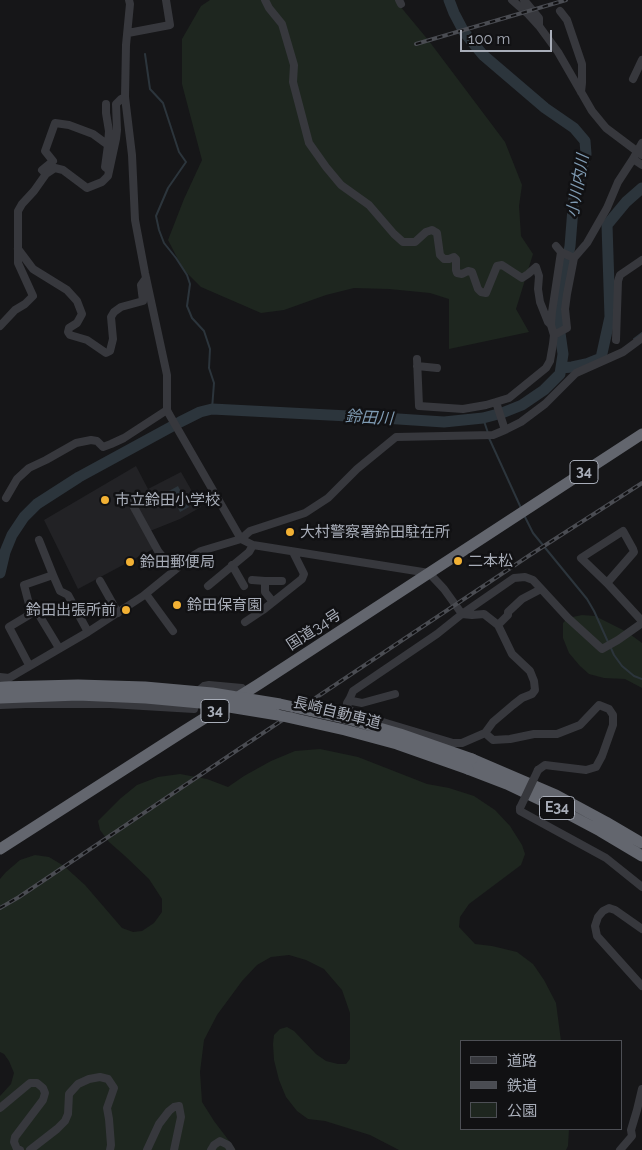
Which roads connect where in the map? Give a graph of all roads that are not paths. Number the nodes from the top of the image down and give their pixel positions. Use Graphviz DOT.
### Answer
graph roads {
  1 [pos="129,0"];
  2 [pos="166,0"];
  3 [pos="265,0"];
  4 [pos="512,0"];
  5 [pos="524,0"];
  6 [pos="560,11"];
  7 [pos="539,26"];
  8 [pos="128,33"];
  9 [pos="642,60"];
  10 [pos="633,79"];
  11 [pos="581,92"];
  12 [pos="125,97"];
  13 [pos="106,104"];
  14 [pos="642,143"];
  15 [pos="108,145"];
  16 [pos="637,155"];
  17 [pos="642,165"];
  18 [pos="109,170"];
  19 [pos="46,174"];
  20 [pos="18,249"];
  21 [pos="573,258"];
  22 [pos="642,260"];
  23 [pos="146,278"];
  24 [pos="551,325"];
  25 [pos="0,326"];
  26 [pos="554,334"];
  27 [pos="642,338"];
  28 [pos="616,340"];
  29 [pos="437,368"];
  30 [pos="496,403"];
  31 [pos="168,412"];
  32 [pos="504,429"];
  33 [pos="642,434"];
  34 [pos="6,498"];
  35 [pos="130,500"];
  36 [pos="241,539"];
  37 [pos="39,540"];
  38 [pos="253,545"];
  39 [pos="293,552"];
  40 [pos="232,565"];
  41 [pos="174,571"];
  42 [pos="429,573"];
  43 [pos="53,575"];
  44 [pos="252,580"];
  45 [pos="100,581"];
  46 [pos="265,581"];
  47 [pos="282,582"];
  48 [pos="607,583"];
  49 [pos="208,586"];
  50 [pos="244,586"];
  51 [pos="541,589"];
  52 [pos="146,594"];
  53 [pos="273,602"];
  54 [pos="34,612"];
  55 [pos="118,613"];
  56 [pos="462,614"];
  57 [pos="246,622"];
  58 [pos="642,622"];
  59 [pos="498,625"];
  60 [pos="8,627"];
  61 [pos="173,631"];
  62 [pos="0,632"];
  63 [pos="88,632"];
  64 [pos="59,648"];
  65 [pos="30,665"];
  66 [pos="0,677"];
  67 [pos="0,687"];
  68 [pos="246,692"];
  69 [pos="395,694"];
  70 [pos="0,698"];
  71 [pos="350,698"];
  72 [pos="0,705"];
  73 [pos="194,709"];
  74 [pos="201,720"];
  75 [pos="485,733"];
  76 [pos="470,764"];
  77 [pos="642,843"];
  78 [pos="0,849"];
  79 [pos="642,856"];
  80 [pos="642,887"];
  81 [pos="642,929"];
  82 [pos="642,986"];
  83 [pos="642,1089"];
  84 [pos="0,1108"];
  85 [pos="20,1150"];
  86 [pos="30,1150"];
  87 [pos="110,1150"];
  88 [pos="147,1150"];
  89 [pos="174,1150"];
  90 [pos="211,1150"];
  91 [pos="231,1150"];
  92 [pos="620,1150"];
  1 -- 8 [label="street"];
  2 -- 8 [label="street"];
  3 -- 24 [label="street"];
  4 -- 7 [label="street"];
  5 -- 7 [label="street"];
  6 -- 11 [label="street"];
  7 -- 11 [label="street"];
  8 -- 12 [label="street"];
  9 -- 10 [label="street"];
  11 -- 16 [label="street"];
  12 -- 18 [label="street"];
  12 -- 23 [label="street"];
  13 -- 15 [label="street"];
  14 -- 16 [label="street"];
  15 -- 18 [label="street"];
  15 -- 19 [label="street"];
  16 -- 17 [label="street"];
  16 -- 21 [label="street"];
  18 -- 19 [label="street"];
  19 -- 20 [label="street"];
  20 -- 23 [label="street"];
  20 -- 25 [label="street"];
  21 -- 24 [label="street"];
  21 -- 26 [label="street"];
  22 -- 28 [label="street"];
  23 -- 31 [label="street"];
  24 -- 26 [label="street"];
  26 -- 30 [label="street"];
  27 -- 32 [label="street"];
  29 -- 30 [label="street"];
  30 -- 32 [label="street"];
  31 -- 34 [label="street"];
  31 -- 36 [label="street"];
  32 -- 36 [label="street"];
  33 -- 42 [label="highway, 国道34号 / 34"];
  35 -- 41 [label="street"];
  36 -- 38 [label="street"];
  36 -- 41 [label="street"];
  37 -- 43 [label="street"];
  38 -- 39 [label="street"];
  38 -- 40 [label="street"];
  39 -- 42 [label="street"];
  39 -- 53 [label="street"];
  40 -- 49 [label="street"];
  40 -- 50 [label="street"];
  41 -- 52 [label="street"];
  42 -- 56 [label="street"];
  42 -- 68 [label="highway, 国道34号 / 34"];
  43 -- 54 [label="street"];
  43 -- 63 [label="street"];
  44 -- 46 [label="street"];
  45 -- 55 [label="street"];
  46 -- 47 [label="street"];
  46 -- 53 [label="street"];
  48 -- 48 [label="street"];
  48 -- 58 [label="street"];
  51 -- 56 [label="street"];
  51 -- 58 [label="street"];
  51 -- 59 [label="street"];
  52 -- 55 [label="street"];
  52 -- 61 [label="street"];
  53 -- 57 [label="street"];
  54 -- 60 [label="street"];
  54 -- 64 [label="street"];
  55 -- 63 [label="street"];
  56 -- 59 [label="street"];
  56 -- 71 [label="street"];
  59 -- 75 [label="street"];
  60 -- 62 [label="street"];
  60 -- 65 [label="street"];
  63 -- 64 [label="street"];
  64 -- 65 [label="street"];
  65 -- 66 [label="street"];
  67 -- 76 [label="highway, 長崎自動車道 / E34, bridge"];
  68 -- 73 [label="street"];
  68 -- 74 [label="highway, 国道34号 / 34"];
  69 -- 71 [label="street"];
  70 -- 76 [label="highway, 長崎自動車道 / E34, bridge"];
  71 -- 75 [label="street"];
  72 -- 73 [label="street"];
  73 -- 74 [label="street"];
  74 -- 78 [label="highway, 国道34号 / 34"];
  75 -- 80 [label="street, bridge"];
  76 -- 77 [label="highway, 長崎自動車道 / E34"];
  76 -- 79 [label="highway, 長崎自動車道 / E34"];
  81 -- 82 [label="street"];
  83 -- 92 [label="street"];
  84 -- 85 [label="street"];
  86 -- 87 [label="street"];
  88 -- 89 [label="street"];
  90 -- 91 [label="street"];
}
